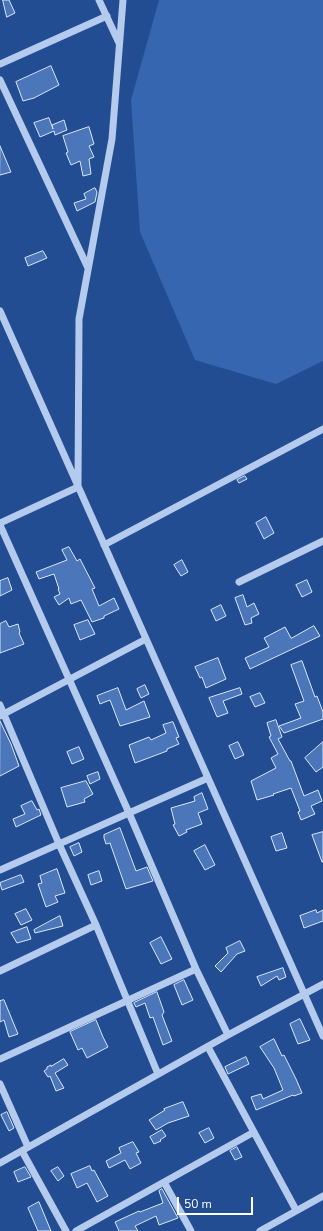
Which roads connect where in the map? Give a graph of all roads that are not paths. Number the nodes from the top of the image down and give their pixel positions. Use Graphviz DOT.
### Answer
graph roads {
  1 [pos="99,0"];
  2 [pos="123,0"];
  3 [pos="106,16"];
  4 [pos="119,44"];
  5 [pos="0,64"];
  6 [pos="0,80"];
  7 [pos="88,268"];
  8 [pos="0,311"];
  9 [pos="323,429"];
  10 [pos="78,487"];
  11 [pos="0,524"];
  12 [pos="323,541"];
  13 [pos="104,545"];
  14 [pos="239,582"];
  15 [pos="146,639"];
  16 [pos="69,680"];
  17 [pos="0,705"];
  18 [pos="2,715"];
  19 [pos="208,778"];
  20 [pos="129,813"];
  21 [pos="59,844"];
  22 [pos="0,870"];
  23 [pos="96,925"];
  24 [pos="196,969"];
  25 [pos="0,971"];
  26 [pos="323,984"];
  27 [pos="305,994"];
  28 [pos="128,1000"];
  29 [pos="228,1035"];
  30 [pos="323,1036"];
  31 [pos="208,1046"];
  32 [pos="0,1059"];
  33 [pos="158,1074"];
  34 [pos="0,1084"];
  35 [pos="254,1132"];
  36 [pos="25,1149"];
  37 [pos="0,1163"];
  38 [pos="164,1182"];
  39 [pos="323,1196"];
  40 [pos="296,1210"];
  41 [pos="66,1231"];
  42 [pos="76,1231"];
  43 [pos="191,1231"];
  44 [pos="260,1231"];
  1 -- 3 [label="street"];
  2 -- 4 [label="street"];
  3 -- 4 [label="street"];
  3 -- 5 [label="street"];
  4 -- 7 [label="street"];
  6 -- 7 [label="street"];
  7 -- 10 [label="street"];
  8 -- 10 [label="street"];
  9 -- 13 [label="street"];
  10 -- 11 [label="street"];
  10 -- 13 [label="street"];
  11 -- 16 [label="street"];
  12 -- 14 [label="street"];
  13 -- 15 [label="street"];
  15 -- 16 [label="street"];
  15 -- 19 [label="street"];
  16 -- 18 [label="street"];
  16 -- 20 [label="street"];
  17 -- 18 [label="street"];
  18 -- 21 [label="street"];
  19 -- 20 [label="street"];
  19 -- 27 [label="street"];
  20 -- 21 [label="street"];
  20 -- 24 [label="street"];
  21 -- 22 [label="street"];
  21 -- 23 [label="street"];
  23 -- 25 [label="street"];
  23 -- 28 [label="street"];
  24 -- 28 [label="street"];
  24 -- 29 [label="street"];
  26 -- 27 [label="street"];
  27 -- 29 [label="street"];
  27 -- 30 [label="street"];
  28 -- 32 [label="street"];
  28 -- 33 [label="street"];
  29 -- 31 [label="street"];
  31 -- 33 [label="street"];
  31 -- 35 [label="street"];
  33 -- 36 [label="street"];
  34 -- 36 [label="street"];
  35 -- 38 [label="street"];
  35 -- 40 [label="street"];
  36 -- 37 [label="street"];
  36 -- 41 [label="street"];
  38 -- 42 [label="street"];
  38 -- 43 [label="street"];
  39 -- 40 [label="street"];
  40 -- 44 [label="street"];
}
